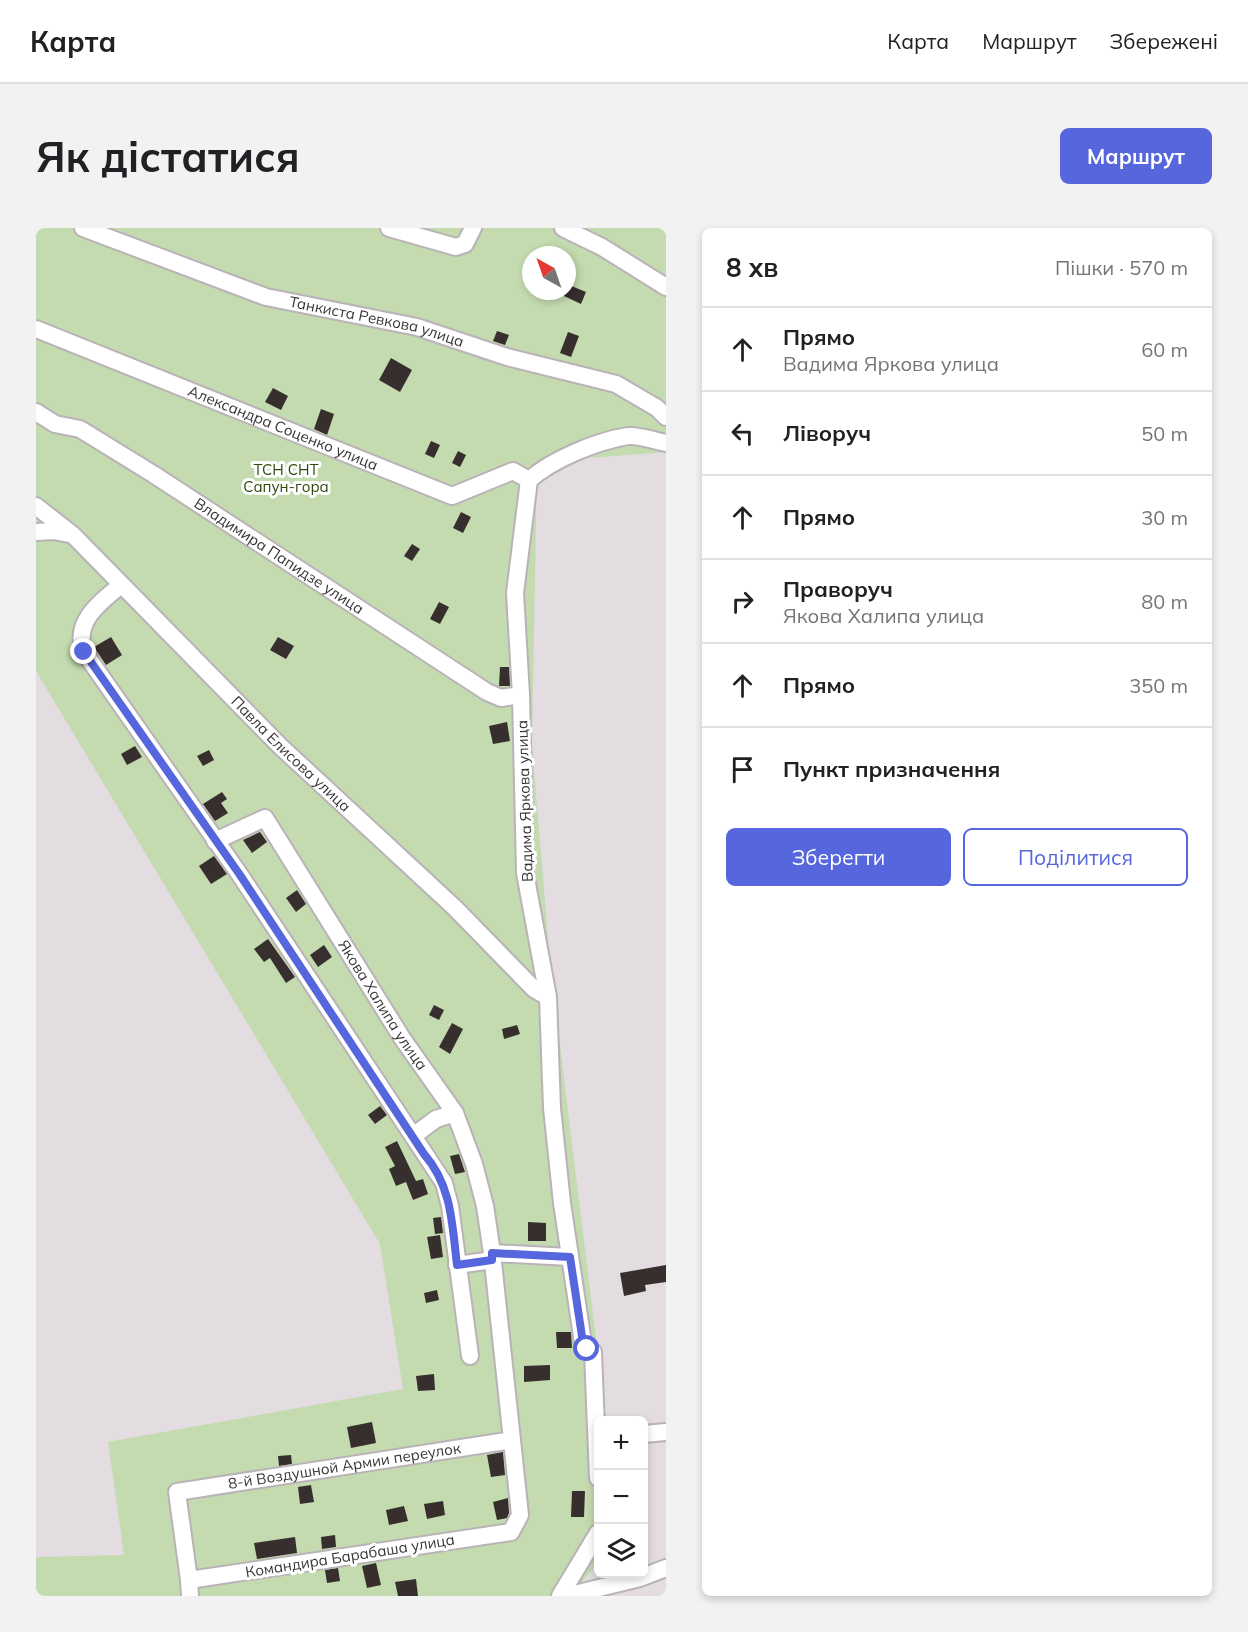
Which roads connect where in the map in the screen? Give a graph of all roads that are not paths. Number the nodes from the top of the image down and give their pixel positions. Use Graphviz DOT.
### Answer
graph roads {
  1 [pos="83,228"];
  2 [pos="389,228"];
  3 [pos="473,228"];
  4 [pos="563,228"];
  5 [pos="666,287"];
  6 [pos="36,328"];
  7 [pos="36,412"];
  8 [pos="666,417"];
  9 [pos="666,443"];
  10 [pos="529,480"];
  11 [pos="36,506"];
  12 [pos="36,532"];
  13 [pos="73,535"];
  14 [pos="122,585"];
  15 [pos="521,695"];
  16 [pos="216,841"];
  17 [pos="548,997"];
  18 [pos="455,1113"];
  19 [pos="413,1136"];
  20 [pos="492,1257"];
  21 [pos="570,1257"];
  22 [pos="457,1265"];
  23 [pos="470,1356"];
  24 [pos="597,1416"];
  25 [pos="666,1432"];
  26 [pos="648,1434"];
  27 [pos="512,1440"];
  28 [pos="177,1492"];
  29 [pos="511,1532"];
  30 [pos="594,1540"];
  31 [pos="666,1568"];
  32 [pos="189,1588"];
  33 [pos="560,1596"];
  34 [pos="566,1596"];
  1 -- 8 [label="lane, Танкиста Ревкова улица"];
  2 -- 3 [label="lane"];
  4 -- 5 [label="lane"];
  6 -- 10 [label="lane, Александра Соценко улица"];
  7 -- 15 [label="lane, Владимира Папидзе улица"];
  9 -- 10 [label="lane"];
  10 -- 15 [label="lane, Вадима Яркова улица"];
  11 -- 13 [label="lane, Павла Елисова улица"];
  12 -- 13 [label="lane"];
  13 -- 14 [label="lane, Павла Елисова улица"];
  14 -- 16 [label="lane"];
  14 -- 17 [label="lane, Павла Елисова улица"];
  15 -- 17 [label="lane, Вадима Яркова улица"];
  16 -- 18 [label="lane, Якова Халипа улица"];
  16 -- 19 [label="lane"];
  17 -- 21 [label="lane, Вадима Яркова улица"];
  18 -- 19 [label="lane"];
  18 -- 20 [label="lane, Якова Халипа улица"];
  19 -- 22 [label="lane"];
  20 -- 21 [label="lane"];
  20 -- 22 [label="lane"];
  20 -- 27 [label="lane, Якова Халипа улица"];
  21 -- 24 [label="lane, Вадима Яркова улица"];
  22 -- 23 [label="lane"];
  25 -- 26 [label="lane"];
  27 -- 28 [label="lane, 8-й Воздушной Армии переулок"];
  27 -- 29 [label="lane, Якова Халипа улица"];
  28 -- 32 [label="lane, Командира Барабаша улица"];
  29 -- 32 [label="lane, Командира Барабаша улица"];
  30 -- 33 [label="lane"];
  31 -- 34 [label="lane"];
}
